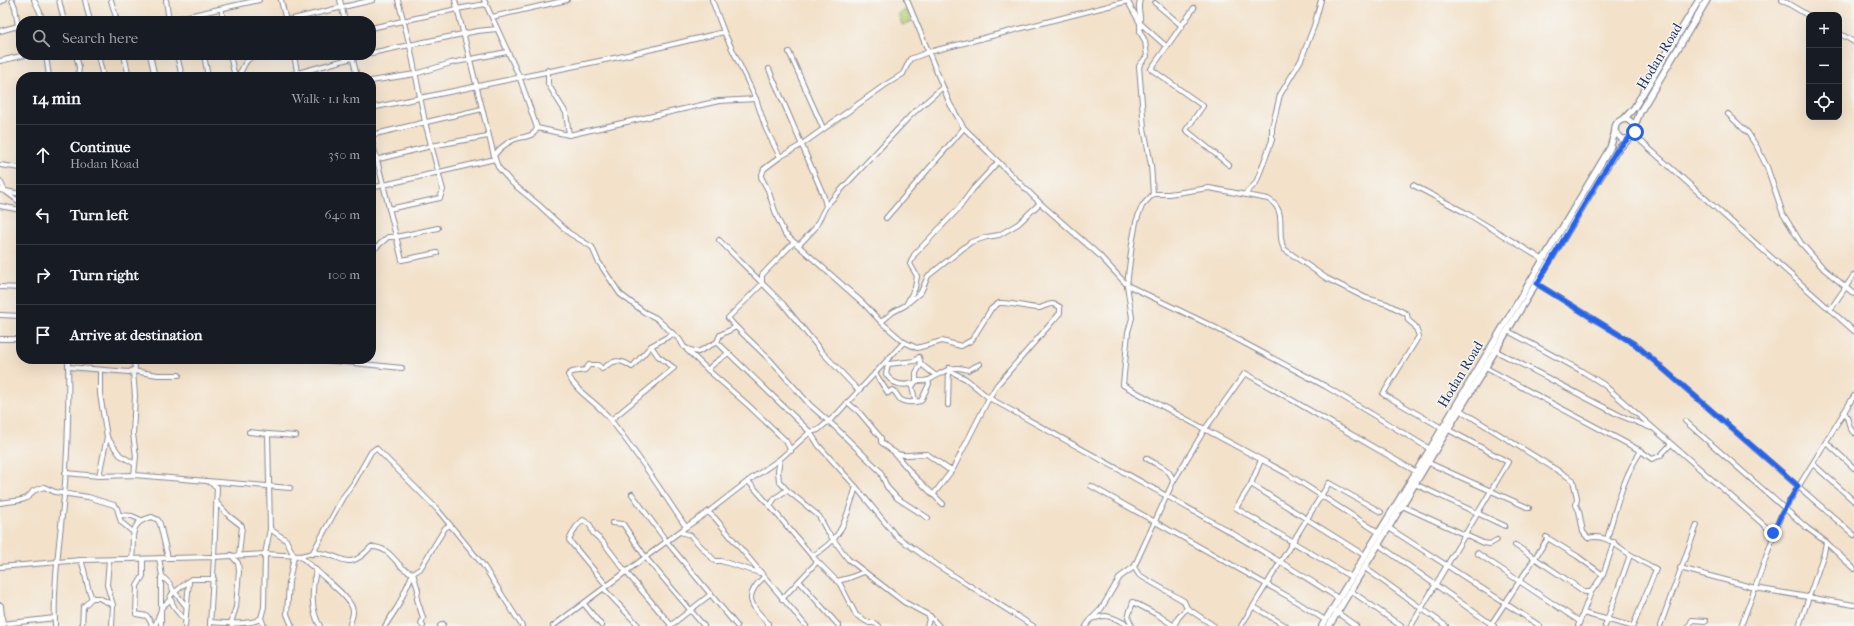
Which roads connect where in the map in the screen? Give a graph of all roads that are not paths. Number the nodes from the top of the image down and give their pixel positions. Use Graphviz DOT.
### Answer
graph roads {
  1 [pos="4,0"];
  2 [pos="12,0"];
  3 [pos="34,0"];
  4 [pos="59,0"];
  5 [pos="85,0"];
  6 [pos="111,0"];
  7 [pos="166,0"];
  8 [pos="259,0"];
  9 [pos="280,0"];
  10 [pos="340,0"];
  11 [pos="373,0"];
  12 [pos="398,0"];
  13 [pos="455,0"];
  14 [pos="567,0"];
  15 [pos="712,0"];
  16 [pos="907,0"];
  17 [pos="1140,0"];
  18 [pos="1321,0"];
  19 [pos="1699,0"];
  20 [pos="1707,0"];
  21 [pos="1782,0"];
  22 [pos="1128,1"];
  23 [pos="0,2"];
  24 [pos="485,2"];
  25 [pos="1155,3"];
  26 [pos="342,8"];
  27 [pos="1194,8"];
  28 [pos="222,9"];
  29 [pos="457,9"];
  30 [pos="1806,14"];
  31 [pos="16,16"];
  32 [pos="41,16"];
  33 [pos="63,16"];
  34 [pos="89,16"];
  35 [pos="116,16"];
  36 [pos="168,16"];
  37 [pos="186,16"];
  38 [pos="222,16"];
  39 [pos="284,16"];
  40 [pos="307,16"];
  41 [pos="344,16"];
  42 [pos="492,17"];
  43 [pos="404,20"];
  44 [pos="1140,23"];
  45 [pos="1182,26"];
  46 [pos="16,27"];
  47 [pos="376,27"];
  48 [pos="497,29"];
  49 [pos="0,31"];
  50 [pos="724,32"];
  51 [pos="465,34"];
  52 [pos="1842,35"];
  53 [pos="1854,42"];
  54 [pos="410,46"];
  55 [pos="1167,47"];
  56 [pos="376,52"];
  57 [pos="507,52"];
  58 [pos="789,52"];
  59 [pos="929,52"];
  60 [pos="16,57"];
  61 [pos="471,58"];
  62 [pos="47,60"];
  63 [pos="77,60"];
  64 [pos="99,60"];
  65 [pos="125,60"];
  66 [pos="151,60"];
  67 [pos="178,60"];
  68 [pos="205,60"];
  69 [pos="231,60"];
  70 [pos="246,60"];
  71 [pos="295,60"];
  72 [pos="341,60"];
  73 [pos="353,60"];
  74 [pos="0,61"];
  75 [pos="769,69"];
  76 [pos="548,70"];
  77 [pos="48,72"];
  78 [pos="78,72"];
  79 [pos="102,72"];
  80 [pos="128,72"];
  81 [pos="154,72"];
  82 [pos="181,72"];
  83 [pos="207,72"];
  84 [pos="235,72"];
  85 [pos="241,72"];
  86 [pos="297,72"];
  87 [pos="307,72"];
  88 [pos="356,72"];
  89 [pos="416,74"];
  90 [pos="519,76"];
  91 [pos="376,81"];
  92 [pos="476,85"];
  93 [pos="943,87"];
  94 [pos="420,97"];
  95 [pos="756,98"];
  96 [pos="376,107"];
  97 [pos="482,109"];
  98 [pos="1728,114"];
  99 [pos="1624,119"];
  100 [pos="425,122"];
  101 [pos="1635,125"];
  102 [pos="537,128"];
  103 [pos="823,128"];
  104 [pos="964,128"];
  105 [pos="1615,132"];
  106 [pos="376,134"];
  107 [pos="569,135"];
  108 [pos="1634,135"];
  109 [pos="488,136"];
  110 [pos="1629,139"];
  111 [pos="801,145"];
  112 [pos="432,146"];
  113 [pos="376,154"];
  114 [pos="494,157"];
  115 [pos="780,157"];
  116 [pos="377,158"];
  117 [pos="998,162"];
  118 [pos="0,165"];
  119 [pos="1229,166"];
  120 [pos="16,167"];
  121 [pos="439,173"];
  122 [pos="0,181"];
  123 [pos="383,185"];
  124 [pos="1413,185"];
  125 [pos="376,187"];
  126 [pos="2,190"];
  127 [pos="16,193"];
  128 [pos="1153,194"];
  129 [pos="1245,194"];
  130 [pos="16,200"];
  131 [pos="1040,203"];
  132 [pos="0,206"];
  133 [pos="826,206"];
  134 [pos="16,209"];
  135 [pos="389,209"];
  136 [pos="886,218"];
  137 [pos="438,228"];
  138 [pos="396,237"];
  139 [pos="719,240"];
  140 [pos="793,243"];
  141 [pos="376,247"];
  142 [pos="437,253"];
  143 [pos="1542,259"];
  144 [pos="1854,275"];
  145 [pos="762,284"];
  146 [pos="1537,284"];
  147 [pos="1127,285"];
  148 [pos="0,287"];
  149 [pos="16,288"];
  150 [pos="1846,288"];
  151 [pos="1854,294"];
  152 [pos="906,305"];
  153 [pos="1830,310"];
  154 [pos="0,315"];
  155 [pos="16,316"];
  156 [pos="882,322"];
  157 [pos="736,326"];
  158 [pos="1508,331"];
  159 [pos="1854,331"];
  160 [pos="673,334"];
  161 [pos="0,339"];
  162 [pos="16,340"];
  163 [pos="717,342"];
  164 [pos="904,342"];
  165 [pos="651,346"];
  166 [pos="684,347"];
  167 [pos="917,348"];
  168 [pos="1496,351"];
  169 [pos="728,353"];
  170 [pos="919,357"];
  171 [pos="886,363"];
  172 [pos="134,364"];
  173 [pos="363,364"];
  174 [pos="921,364"];
  175 [pos="980,364"];
  176 [pos="68,367"];
  177 [pos="402,368"];
  178 [pos="949,368"];
  179 [pos="1486,368"];
  180 [pos="100,370"];
  181 [pos="708,370"];
  182 [pos="133,371"];
  183 [pos="875,373"];
  184 [pos="180,375"];
  185 [pos="935,375"];
  186 [pos="928,380"];
  187 [pos="915,382"];
  188 [pos="858,390"];
  189 [pos="1854,396"];
  190 [pos="989,398"];
  191 [pos="914,400"];
  192 [pos="848,402"];
  193 [pos="948,405"];
  194 [pos="1460,410"];
  195 [pos="1844,412"];
  196 [pos="611,420"];
  197 [pos="1685,421"];
  198 [pos="828,422"];
  199 [pos="1442,428"];
  200 [pos="1204,429"];
  201 [pos="1449,430"];
  202 [pos="1655,430"];
  203 [pos="249,432"];
  204 [pos="810,432"];
  205 [pos="1854,432"];
  206 [pos="268,434"];
  207 [pos="296,436"];
  208 [pos="107,437"];
  209 [pos="1826,442"];
  210 [pos="1671,444"];
  211 [pos="1430,449"];
  212 [pos="791,450"];
  213 [pos="1642,451"];
  214 [pos="895,454"];
  215 [pos="1146,458"];
  216 [pos="780,459"];
  217 [pos="1261,460"];
  218 [pos="1429,463"];
  219 [pos="135,464"];
  220 [pos="1813,464"];
  221 [pos="1854,468"];
  222 [pos="953,469"];
  223 [pos="1415,471"];
  224 [pos="65,473"];
  225 [pos="134,475"];
  226 [pos="98,476"];
  227 [pos="748,481"];
  228 [pos="209,482"];
  229 [pos="1173,482"];
  230 [pos="1251,484"];
  231 [pos="1415,484"];
  232 [pos="270,486"];
  233 [pos="1091,486"];
  234 [pos="1798,486"];
  235 [pos="856,487"];
  236 [pos="290,488"];
  237 [pos="787,490"];
  238 [pos="1491,492"];
  239 [pos="64,493"];
  240 [pos="632,494"];
  241 [pos="933,495"];
  242 [pos="1166,496"];
  243 [pos="1321,496"];
  244 [pos="1854,501"];
  245 [pos="216,502"];
  246 [pos="0,503"];
  247 [pos="944,504"];
  248 [pos="770,506"];
  249 [pos="1402,506"];
  250 [pos="1529,508"];
  251 [pos="1785,508"];
  252 [pos="708,512"];
  253 [pos="1381,512"];
  254 [pos="1478,514"];
  255 [pos="120,515"];
  256 [pos="928,518"];
  257 [pos="1307,519"];
  258 [pos="141,520"];
  259 [pos="1155,521"];
  260 [pos="612,523"];
  261 [pos="450,525"];
  262 [pos="1697,525"];
  263 [pos="686,526"];
  264 [pos="1505,526"];
  265 [pos="1854,526"];
  266 [pos="1389,528"];
  267 [pos="270,529"];
  268 [pos="133,532"];
  269 [pos="680,532"];
  270 [pos="1378,532"];
  271 [pos="1773,533"];
  272 [pos="1852,534"];
  273 [pos="1465,535"];
  274 [pos="1607,539"];
  275 [pos="834,540"];
  276 [pos="1497,540"];
  277 [pos="667,542"];
  278 [pos="1293,542"];
  279 [pos="1614,542"];
  280 [pos="1826,542"];
  281 [pos="1379,545"];
  282 [pos="1515,545"];
  283 [pos="1477,553"];
  284 [pos="265,554"];
  285 [pos="312,554"];
  286 [pos="231,555"];
  287 [pos="239,555"];
  288 [pos="1364,555"];
  289 [pos="1630,555"];
  290 [pos="294,556"];
  291 [pos="300,556"];
  292 [pos="812,556"];
  293 [pos="214,557"];
  294 [pos="159,558"];
  295 [pos="168,558"];
  296 [pos="646,558"];
  297 [pos="1535,558"];
  298 [pos="132,559"];
  299 [pos="143,559"];
  300 [pos="81,560"];
  301 [pos="109,560"];
  302 [pos="1281,561"];
  303 [pos="58,562"];
  304 [pos="817,562"];
  305 [pos="1447,565"];
  306 [pos="0,567"];
  307 [pos="1134,567"];
  308 [pos="1365,568"];
  309 [pos="1680,568"];
  310 [pos="1854,569"];
  311 [pos="316,570"];
  312 [pos="626,572"];
  313 [pos="864,572"];
  314 [pos="414,573"];
  315 [pos="760,573"];
  316 [pos="1603,575"];
  317 [pos="162,576"];
  318 [pos="764,577"];
  319 [pos="1351,577"];
  320 [pos="214,579"];
  321 [pos="799,581"];
  322 [pos="837,581"];
  323 [pos="1519,581"];
  324 [pos="189,582"];
  325 [pos="1436,584"];
  326 [pos="1266,585"];
  327 [pos="605,588"];
  328 [pos="1754,588"];
  329 [pos="1351,591"];
  330 [pos="174,592"];
  331 [pos="1591,592"];
  332 [pos="711,594"];
  333 [pos="92,598"];
  334 [pos="1338,598"];
  335 [pos="1809,598"];
  336 [pos="171,599"];
  337 [pos="782,599"];
  338 [pos="1504,603"];
  339 [pos="584,604"];
  340 [pos="112,605"];
  341 [pos="1854,605"];
  342 [pos="0,606"];
  343 [pos="186,606"];
  344 [pos="162,607"];
  345 [pos="1254,607"];
  346 [pos="1187,608"];
  347 [pos="1421,608"];
  348 [pos="690,609"];
  349 [pos="1332,609"];
  350 [pos="1338,612"];
  351 [pos="1583,613"];
  352 [pos="930,616"];
  353 [pos="55,618"];
  354 [pos="261,618"];
  355 [pos="1092,618"];
  356 [pos="185,620"];
  357 [pos="1325,620"];
  358 [pos="1607,620"];
  359 [pos="1580,621"];
  360 [pos="1706,621"];
  361 [pos="210,624"];
  362 [pos="2,625"];
  363 [pos="231,625"];
  364 [pos="671,625"];
  365 [pos="1492,625"];
  366 [pos="55,626"];
  367 [pos="82,626"];
  368 [pos="112,626"];
  369 [pos="154,626"];
  370 [pos="161,626"];
  371 [pos="185,626"];
  372 [pos="264,626"];
  373 [pos="292,626"];
  374 [pos="320,626"];
  375 [pos="351,626"];
  376 [pos="385,626"];
  377 [pos="423,626"];
  378 [pos="522,626"];
  379 [pos="553,626"];
  380 [pos="602,626"];
  381 [pos="639,626"];
  382 [pos="704,626"];
  383 [pos="737,626"];
  384 [pos="768,626"];
  385 [pos="806,626"];
  386 [pos="839,626"];
  387 [pos="880,626"];
  388 [pos="927,626"];
  389 [pos="939,626"];
  390 [pos="1033,626"];
  391 [pos="1086,626"];
  392 [pos="1131,626"];
  393 [pos="1174,626"];
  394 [pos="1214,626"];
  395 [pos="1241,626"];
  396 [pos="1286,626"];
  397 [pos="1322,626"];
  398 [pos="1330,626"];
  399 [pos="1356,626"];
  400 [pos="1401,626"];
  401 [pos="1411,626"];
  402 [pos="1446,626"];
  403 [pos="1540,626"];
  404 [pos="1578,626"];
  405 [pos="1605,626"];
  406 [pos="1632,626"];
  407 [pos="1660,626"];
  408 [pos="1689,626"];
  409 [pos="1741,626"];
  410 [pos="1799,626"];
  1 -- 23 [label="street"];
  2 -- 31 [label="street"];
  3 -- 32 [label="street"];
  4 -- 33 [label="street"];
  5 -- 34 [label="street"];
  6 -- 35 [label="street"];
  7 -- 36 [label="street"];
  8 -- 28 [label="street"];
  9 -- 39 [label="street"];
  10 -- 26 [label="street"];
  11 -- 26 [label="street"];
  12 -- 43 [label="street"];
  13 -- 29 [label="street"];
  14 -- 42 [label="street"];
  15 -- 50 [label="street"];
  16 -- 59 [label="street"];
  17 -- 44 [label="street"];
  18 -- 129 [label="street"];
  19 -- 99 [label="main road, Hodan Road"];
  20 -- 101 [label="main road, Hodan Road"];
  21 -- 30 [label="street"];
  22 -- 44 [label="street"];
  22 -- 59 [label="street"];
  24 -- 29 [label="street"];
  24 -- 42 [label="street"];
  25 -- 45 [label="street"];
  26 -- 40 [label="street"];
  26 -- 41 [label="street"];
  27 -- 45 [label="street"];
  28 -- 37 [label="street"];
  28 -- 38 [label="street"];
  29 -- 43 [label="street"];
  29 -- 51 [label="street"];
  42 -- 48 [label="street"];
  43 -- 47 [label="street"];
  43 -- 54 [label="street"];
  44 -- 55 [label="street"];
  44 -- 128 [label="street"];
  45 -- 55 [label="street"];
  46 -- 49 [label="street"];
  48 -- 51 [label="street"];
  48 -- 57 [label="street"];
  50 -- 76 [label="street"];
  50 -- 95 [label="street"];
  51 -- 54 [label="street"];
  51 -- 61 [label="street"];
  52 -- 53 [label="street"];
  54 -- 56 [label="street"];
  54 -- 89 [label="street"];
  55 -- 119 [label="street"];
  57 -- 61 [label="street"];
  57 -- 90 [label="street"];
  58 -- 103 [label="street"];
  59 -- 93 [label="street"];
  59 -- 103 [label="street"];
  60 -- 74 [label="street"];
  61 -- 89 [label="street"];
  61 -- 92 [label="street"];
  62 -- 77 [label="street"];
  63 -- 78 [label="street"];
  64 -- 79 [label="street"];
  65 -- 80 [label="street"];
  66 -- 81 [label="street"];
  67 -- 82 [label="street"];
  68 -- 83 [label="street"];
  69 -- 84 [label="street"];
  70 -- 85 [label="street"];
  71 -- 86 [label="street"];
  72 -- 87 [label="street"];
  73 -- 88 [label="street"];
  75 -- 111 [label="street"];
  76 -- 90 [label="street"];
  76 -- 107 [label="street"];
  89 -- 91 [label="street"];
  89 -- 94 [label="street"];
  90 -- 92 [label="street"];
  90 -- 102 [label="street"];
  92 -- 94 [label="street"];
  92 -- 97 [label="street"];
  93 -- 104 [label="street"];
  93 -- 133 [label="street"];
  94 -- 96 [label="street"];
  94 -- 100 [label="street"];
  95 -- 107 [label="street"];
  95 -- 115 [label="street"];
  97 -- 100 [label="street"];
  97 -- 109 [label="street"];
  98 -- 150 [label="street"];
  99 -- 101 [label="main road"];
  99 -- 105 [label="main road, Hodan Road"];
  100 -- 106 [label="street"];
  100 -- 112 [label="street"];
  101 -- 108 [label="main road, Hodan Road"];
  102 -- 107 [label="street"];
  102 -- 114 [label="street"];
  103 -- 111 [label="street"];
  104 -- 117 [label="street"];
  104 -- 136 [label="street"];
  105 -- 110 [label="main road"];
  105 -- 143 [label="main road, Hodan Road"];
  108 -- 110 [label="main road, Hodan Road"];
  108 -- 153 [label="street"];
  109 -- 112 [label="street"];
  109 -- 114 [label="street"];
  110 -- 146 [label="main road, Hodan Road"];
  111 -- 115 [label="street"];
  111 -- 133 [label="street"];
  112 -- 116 [label="street"];
  112 -- 121 [label="street"];
  113 -- 116 [label="street"];
  114 -- 121 [label="street"];
  114 -- 160 [label="street"];
  115 -- 140 [label="street"];
  116 -- 123 [label="street"];
  117 -- 131 [label="street"];
  117 -- 152 [label="street"];
  118 -- 120 [label="street"];
  121 -- 123 [label="street"];
  121 -- 135 [label="street"];
  122 -- 126 [label="street"];
  123 -- 125 [label="street"];
  123 -- 135 [label="street"];
  124 -- 143 [label="street"];
  126 -- 127 [label="street"];
  126 -- 130 [label="street"];
  128 -- 129 [label="street"];
  128 -- 147 [label="street"];
  129 -- 199 [label="street"];
  131 -- 147 [label="street"];
  131 -- 152 [label="street"];
  132 -- 134 [label="street"];
  133 -- 140 [label="street"];
  135 -- 138 [label="street"];
  137 -- 138 [label="street"];
  138 -- 141 [label="street"];
  138 -- 142 [label="street"];
  139 -- 145 [label="street"];
  140 -- 145 [label="street"];
  140 -- 156 [label="street"];
  143 -- 199 [label="main road, Hodan Road"];
  144 -- 150 [label="street"];
  145 -- 157 [label="street"];
  145 -- 188 [label="street"];
  146 -- 158 [label="main road, Hodan Road"];
  146 -- 234 [label="street"];
  147 -- 200 [label="street"];
  147 -- 211 [label="street"];
  148 -- 149 [label="street"];
  150 -- 151 [label="street"];
  150 -- 153 [label="street"];
  152 -- 156 [label="street"];
  153 -- 159 [label="street"];
  154 -- 155 [label="street"];
  156 -- 164 [label="street"];
  157 -- 163 [label="street"];
  157 -- 198 [label="street"];
  158 -- 168 [label="main road, Hodan Road"];
  158 -- 202 [label="street"];
  160 -- 165 [label="street"];
  160 -- 166 [label="street"];
  161 -- 162 [label="street"];
  163 -- 166 [label="street"];
  163 -- 169 [label="street"];
  164 -- 167 [label="street"];
  164 -- 171 [label="street"];
  165 -- 196 [label="street"];
  165 -- 196 [label="street"];
  166 -- 181 [label="street"];
  167 -- 170 [label="street"];
  167 -- 190 [label="street"];
  168 -- 179 [label="main road, Hodan Road"];
  168 -- 202 [label="street"];
  169 -- 181 [label="street"];
  169 -- 204 [label="street"];
  170 -- 171 [label="street"];
  170 -- 174 [label="street"];
  171 -- 183 [label="street"];
  171 -- 187 [label="street"];
  172 -- 182 [label="street"];
  173 -- 177 [label="street"];
  174 -- 185 [label="street"];
  174 -- 187 [label="street"];
  175 -- 178 [label="street"];
  176 -- 180 [label="street"];
  176 -- 224 [label="street"];
  178 -- 185 [label="street"];
  178 -- 190 [label="street"];
  178 -- 193 [label="street"];
  179 -- 194 [label="main road, Hodan Road"];
  179 -- 213 [label="street"];
  180 -- 182 [label="street"];
  180 -- 208 [label="street"];
  181 -- 212 [label="street"];
  182 -- 184 [label="street"];
  182 -- 219 [label="street"];
  183 -- 188 [label="street"];
  183 -- 191 [label="street"];
  185 -- 186 [label="street"];
  186 -- 187 [label="street"];
  186 -- 191 [label="street"];
  187 -- 191 [label="street"];
  188 -- 192 [label="street"];
  189 -- 195 [label="street"];
  190 -- 222 [label="street"];
  190 -- 242 [label="street"];
  192 -- 198 [label="street"];
  192 -- 214 [label="street"];
  194 -- 201 [label="main road, Hodan Road"];
  194 -- 274 [label="street"];
  195 -- 205 [label="street"];
  195 -- 209 [label="street"];
  196 -- 263 [label="street"];
  197 -- 251 [label="street"];
  198 -- 204 [label="street"];
  198 -- 256 [label="street"];
  199 -- 211 [label="main road, Hodan Road"];
  200 -- 217 [label="street"];
  200 -- 223 [label="street"];
  200 -- 229 [label="street"];
  201 -- 218 [label="main road, Hodan Road"];
  201 -- 238 [label="street"];
  202 -- 210 [label="street"];
  203 -- 206 [label="street"];
  204 -- 212 [label="street"];
  204 -- 235 [label="street"];
  206 -- 207 [label="street"];
  206 -- 232 [label="street"];
  208 -- 219 [label="street"];
  208 -- 226 [label="street"];
  209 -- 220 [label="street"];
  209 -- 221 [label="street"];
  210 -- 213 [label="street"];
  210 -- 271 [label="street"];
  211 -- 223 [label="main road, Hodan Road"];
  212 -- 216 [label="street"];
  213 -- 274 [label="street"];
  214 -- 222 [label="street"];
  214 -- 241 [label="street"];
  215 -- 229 [label="street"];
  216 -- 227 [label="street"];
  216 -- 237 [label="street"];
  217 -- 230 [label="street"];
  217 -- 243 [label="street"];
  218 -- 231 [label="main road, Hodan Road"];
  218 -- 238 [label="street"];
  219 -- 225 [label="street"];
  220 -- 234 [label="street"];
  220 -- 244 [label="street"];
  222 -- 241 [label="street"];
  223 -- 270 [label="main road, Hodan Road"];
  224 -- 226 [label="street"];
  224 -- 239 [label="street"];
  225 -- 226 [label="street"];
  225 -- 228 [label="street"];
  227 -- 248 [label="street"];
  227 -- 252 [label="street"];
  228 -- 232 [label="street"];
  228 -- 245 [label="street"];
  229 -- 242 [label="street"];
  230 -- 257 [label="street"];
  230 -- 278 [label="street"];
  231 -- 249 [label="main road, Hodan Road"];
  231 -- 254 [label="street"];
  232 -- 236 [label="street"];
  232 -- 267 [label="street"];
  233 -- 259 [label="street"];
  234 -- 251 [label="street"];
  234 -- 272 [label="street"];
  235 -- 275 [label="street"];
  235 -- 390 [label="street"];
  237 -- 248 [label="street"];
  237 -- 275 [label="street"];
  238 -- 250 [label="street"];
  238 -- 254 [label="street"];
  239 -- 246 [label="street"];
  239 -- 255 [label="street"];
  239 -- 303 [label="street"];
  240 -- 277 [label="street"];
  241 -- 247 [label="street"];
  242 -- 259 [label="street"];
  242 -- 302 [label="street"];
  243 -- 253 [label="street"];
  243 -- 257 [label="street"];
  243 -- 270 [label="street"];
  245 -- 287 [label="street"];
  245 -- 293 [label="street"];
  248 -- 292 [label="street"];
  249 -- 266 [label="main road, Hodan Road"];
  249 -- 273 [label="street"];
  251 -- 271 [label="street"];
  251 -- 280 [label="street"];
  252 -- 263 [label="street"];
  252 -- 315 [label="street"];
  254 -- 264 [label="street"];
  254 -- 273 [label="street"];
  255 -- 258 [label="street"];
  255 -- 268 [label="street"];
  257 -- 278 [label="street"];
  257 -- 288 [label="street"];
  258 -- 268 [label="street"];
  258 -- 295 [label="street"];
  259 -- 307 [label="street"];
  259 -- 326 [label="street"];
  260 -- 296 [label="street"];
  261 -- 285 [label="street"];
  261 -- 314 [label="street"];
  261 -- 378 [label="street"];
  262 -- 309 [label="street"];
  263 -- 269 [label="street"];
  265 -- 272 [label="street"];
  266 -- 281 [label="main road, Hodan Road"];
  266 -- 305 [label="street"];
  267 -- 284 [label="street"];
  267 -- 290 [label="street"];
  268 -- 298 [label="street"];
  269 -- 277 [label="street"];
  269 -- 315 [label="street"];
  270 -- 288 [label="main road, Hodan Road"];
  271 -- 328 [label="street"];
  273 -- 276 [label="street"];
  273 -- 305 [label="street"];
  274 -- 279 [label="street"];
  275 -- 292 [label="street"];
  275 -- 313 [label="street"];
  277 -- 296 [label="street"];
  277 -- 332 [label="street"];
  278 -- 302 [label="street"];
  278 -- 319 [label="street"];
  279 -- 289 [label="street"];
  279 -- 316 [label="street"];
  280 -- 310 [label="street"];
  280 -- 335 [label="street"];
  281 -- 308 [label="main road, Hodan Road"];
  281 -- 325 [label="street"];
  282 -- 297 [label="street"];
  283 -- 323 [label="street"];
  284 -- 287 [label="street"];
  284 -- 290 [label="street"];
  284 -- 354 [label="street"];
  285 -- 291 [label="street"];
  285 -- 314 [label="street"];
  286 -- 287 [label="street"];
  286 -- 293 [label="street"];
  286 -- 363 [label="street"];
  288 -- 319 [label="main road, Hodan Road"];
  289 -- 358 [label="street"];
  289 -- 406 [label="street"];
  290 -- 291 [label="street"];
  290 -- 373 [label="street"];
  291 -- 311 [label="street"];
  292 -- 304 [label="street"];
  293 -- 295 [label="street"];
  293 -- 320 [label="street"];
  294 -- 295 [label="street"];
  294 -- 299 [label="street"];
  294 -- 317 [label="street"];
  296 -- 312 [label="street"];
  296 -- 348 [label="street"];
  297 -- 316 [label="street"];
  297 -- 323 [label="street"];
  297 -- 331 [label="street"];
  298 -- 299 [label="street"];
  298 -- 301 [label="street"];
  299 -- 369 [label="street"];
  300 -- 301 [label="street"];
  300 -- 303 [label="street"];
  300 -- 333 [label="street"];
  301 -- 340 [label="street"];
  302 -- 326 [label="street"];
  302 -- 334 [label="street"];
  303 -- 306 [label="street"];
  303 -- 353 [label="street"];
  304 -- 321 [label="street"];
  304 -- 322 [label="street"];
  305 -- 325 [label="street"];
  305 -- 338 [label="street"];
  307 -- 346 [label="street"];
  307 -- 355 [label="street"];
  308 -- 329 [label="main road, Hodan Road"];
  308 -- 347 [label="street"];
  309 -- 328 [label="street"];
  309 -- 407 [label="street"];
  311 -- 374 [label="street"];
  311 -- 375 [label="street"];
  312 -- 327 [label="street"];
  312 -- 327 [label="street"];
  312 -- 364 [label="street"];
  313 -- 322 [label="street"];
  313 -- 352 [label="street"];
  314 -- 376 [label="street"];
  314 -- 377 [label="street"];
  315 -- 318 [label="street"];
  316 -- 331 [label="street"];
  317 -- 330 [label="street"];
  317 -- 344 [label="street"];
  318 -- 337 [label="street"];
  318 -- 384 [label="street"];
  319 -- 334 [label="main road, Hodan Road"];
  320 -- 324 [label="street"];
  320 -- 361 [label="street"];
  321 -- 337 [label="street"];
  321 -- 386 [label="street"];
  322 -- 387 [label="street"];
  323 -- 338 [label="street"];
  323 -- 359 [label="street"];
  324 -- 330 [label="street"];
  324 -- 343 [label="street"];
  325 -- 347 [label="street"];
  325 -- 365 [label="street"];
  326 -- 345 [label="street"];
  326 -- 357 [label="street"];
  327 -- 339 [label="street"];
  327 -- 381 [label="street"];
  328 -- 335 [label="street"];
  328 -- 409 [label="street"];
  329 -- 350 [label="main road, Hodan Road"];
  329 -- 400 [label="street"];
  330 -- 336 [label="street"];
  330 -- 343 [label="street"];
  331 -- 351 [label="street"];
  332 -- 348 [label="street"];
  332 -- 383 [label="street"];
  333 -- 340 [label="street"];
  333 -- 367 [label="street"];
  334 -- 349 [label="main road, Hodan Road"];
  335 -- 341 [label="street"];
  335 -- 410 [label="street"];
  336 -- 344 [label="street"];
  336 -- 356 [label="street"];
  337 -- 385 [label="street"];
  338 -- 365 [label="street"];
  338 -- 403 [label="street"];
  339 -- 379 [label="street"];
  339 -- 380 [label="street"];
  340 -- 368 [label="street"];
  342 -- 362 [label="highway"];
  343 -- 356 [label="street"];
  344 -- 369 [label="street"];
  344 -- 370 [label="street"];
  345 -- 395 [label="street"];
  345 -- 396 [label="street"];
  346 -- 393 [label="street"];
  346 -- 394 [label="street"];
  347 -- 401 [label="street"];
  347 -- 402 [label="street"];
  348 -- 364 [label="street"];
  348 -- 382 [label="street"];
  349 -- 350 [label="street"];
  349 -- 357 [label="main road, Hodan Road"];
  350 -- 398 [label="main road, Hodan Road"];
  350 -- 399 [label="street"];
  351 -- 358 [label="street"];
  351 -- 359 [label="street"];
  352 -- 388 [label="street"];
  352 -- 389 [label="street"];
  353 -- 362 [label="street"];
  353 -- 366 [label="street"];
  354 -- 363 [label="street"];
  354 -- 372 [label="street"];
  355 -- 391 [label="street"];
  355 -- 392 [label="street"];
  356 -- 371 [label="street"];
  357 -- 397 [label="main road, Hodan Road"];
  358 -- 405 [label="street"];
  358 -- 406 [label="street"];
  359 -- 404 [label="street"];
  360 -- 408 [label="street"];
  361 -- 363 [label="street"];
  392 -- 393 [label="street"];
}
